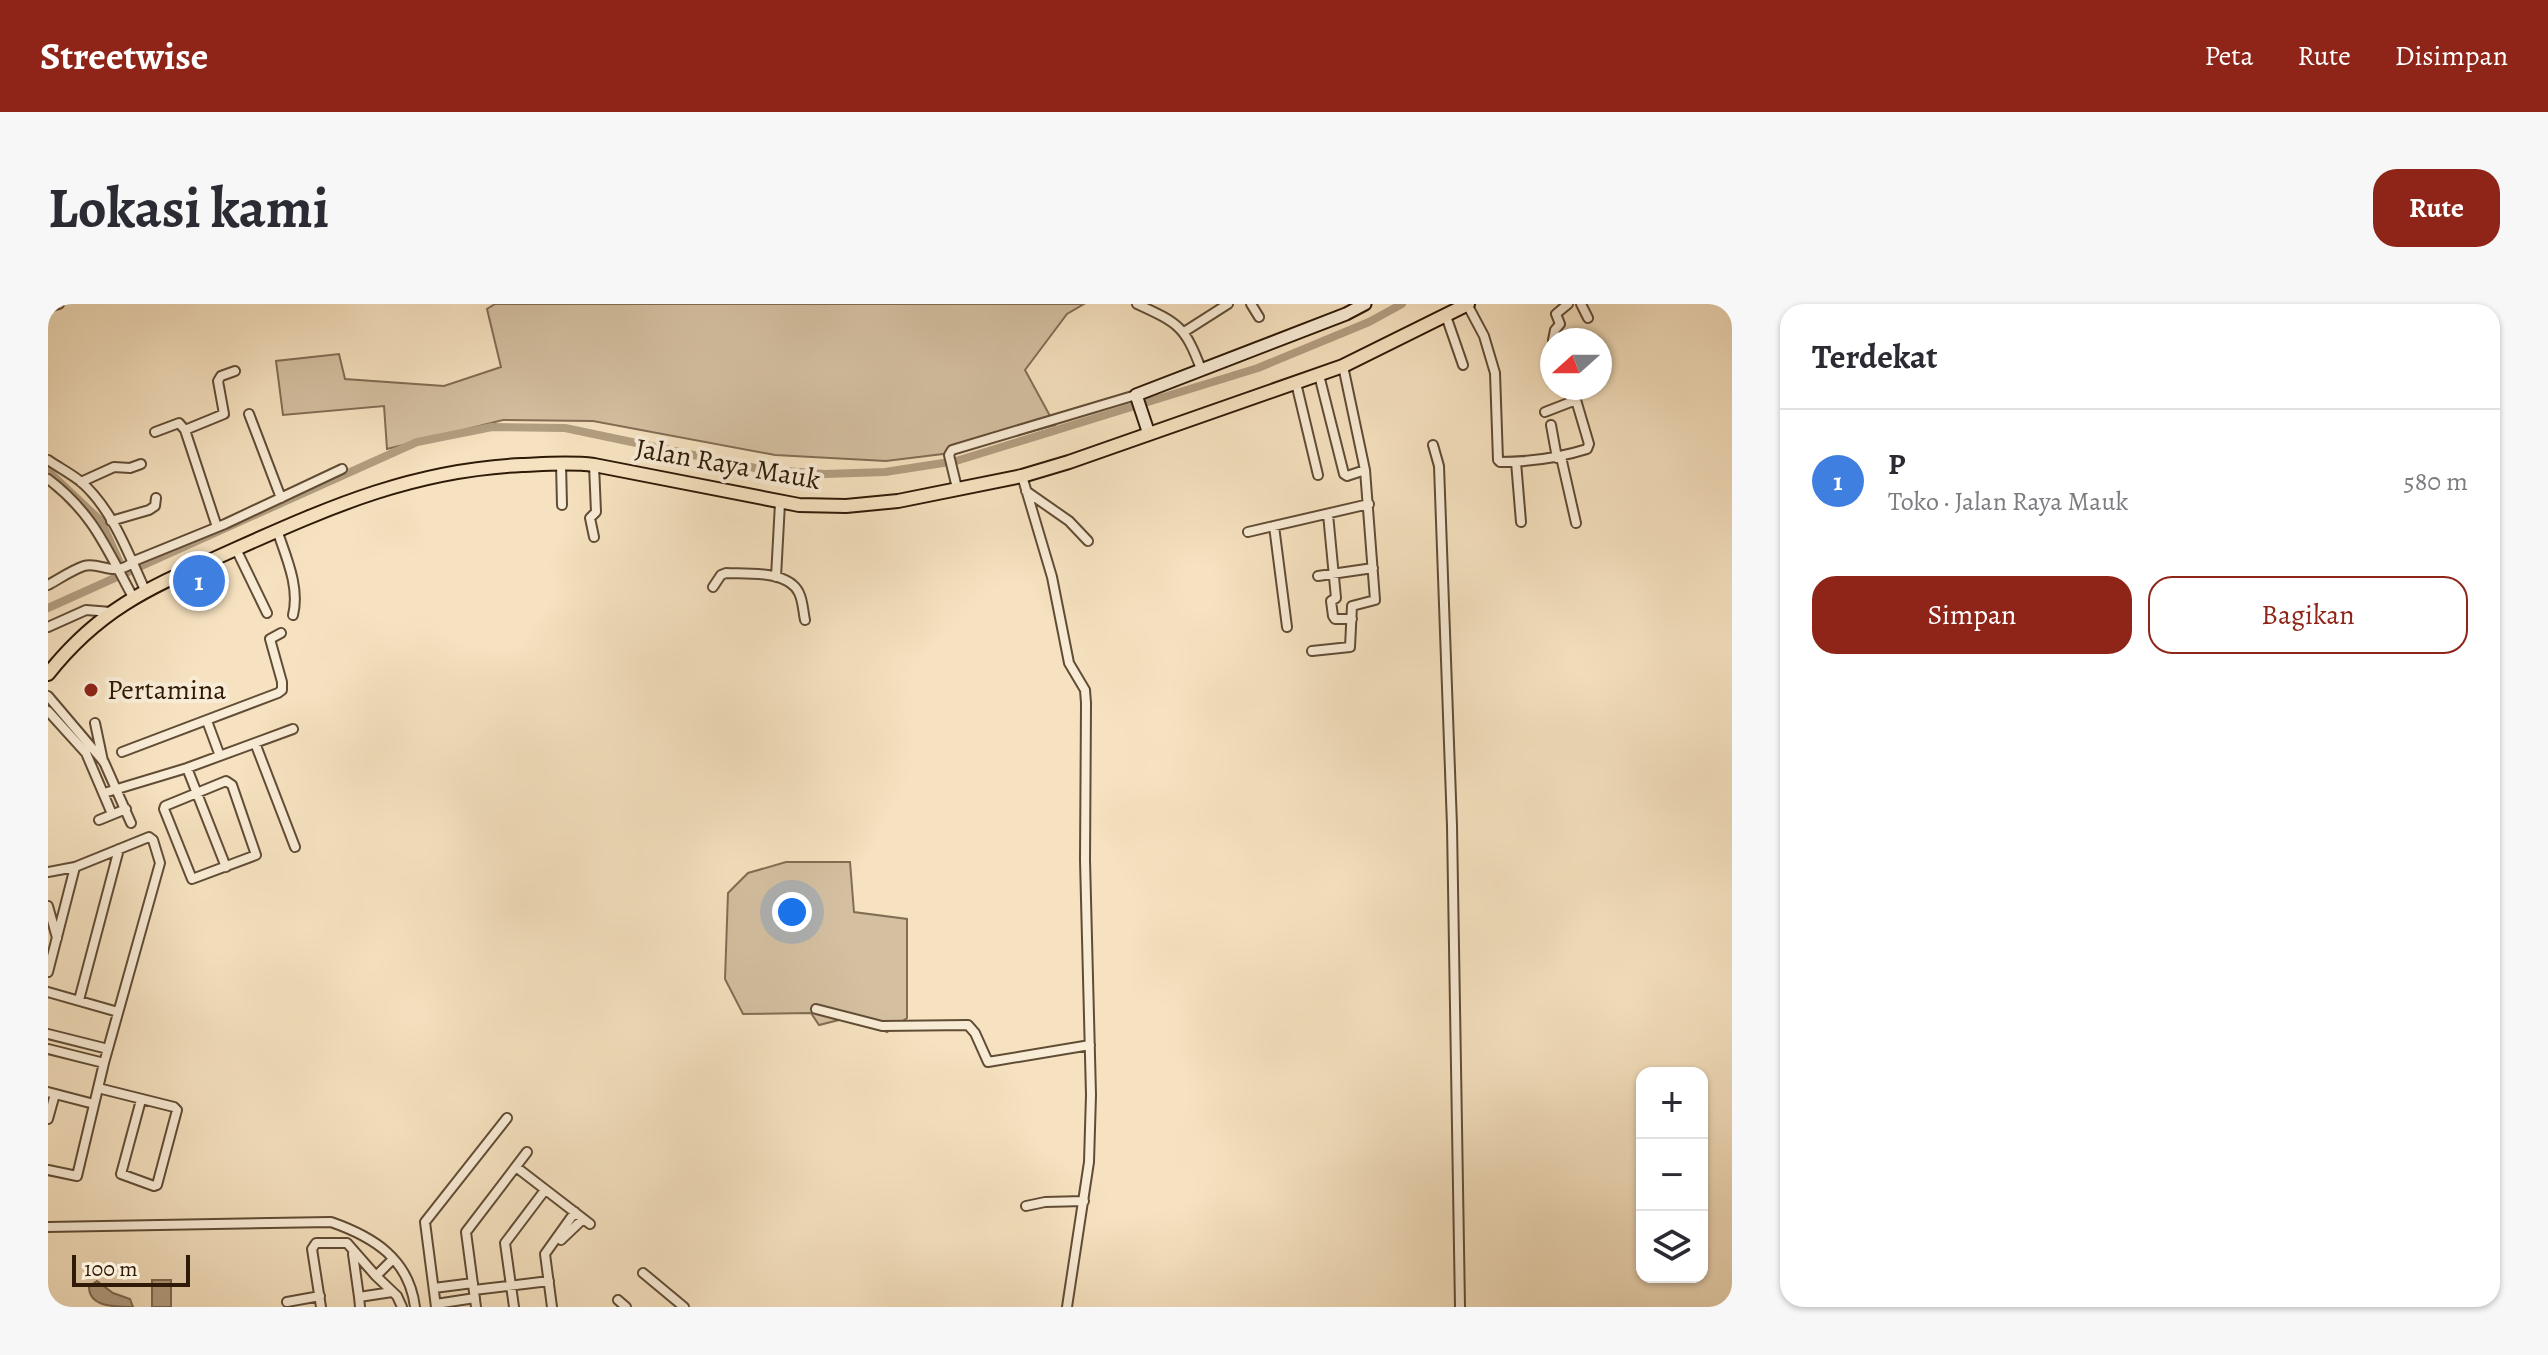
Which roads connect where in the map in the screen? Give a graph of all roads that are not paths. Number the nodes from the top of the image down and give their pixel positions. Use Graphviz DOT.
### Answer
graph roads {
  1 [pos="58,304"];
  2 [pos="1137,304"];
  3 [pos="1228,304"];
  4 [pos="1251,304"];
  5 [pos="1365,304"];
  6 [pos="1468,304"];
  7 [pos="1568,304"];
  8 [pos="1581,304"];
  9 [pos="48,307"];
  10 [pos="1343,309"];
  11 [pos="1446,316"];
  12 [pos="1259,317"];
  13 [pos="1588,318"];
  14 [pos="1557,328"];
  15 [pos="1184,332"];
  16 [pos="1463,365"];
  17 [pos="1343,366"];
  18 [pos="1201,369"];
  19 [pos="235,371"];
  20 [pos="1319,375"];
  21 [pos="1296,383"];
  22 [pos="1137,398"];
  23 [pos="1576,400"];
  24 [pos="1545,412"];
  25 [pos="249,414"];
  26 [pos="1551,425"];
  27 [pos="185,430"];
  28 [pos="1148,430"];
  29 [pos="155,432"];
  30 [pos="1433,445"];
  31 [pos="1559,458"];
  32 [pos="48,460"];
  33 [pos="1516,462"];
  34 [pos="561,463"];
  35 [pos="141,464"];
  36 [pos="594,465"];
  37 [pos="342,469"];
  38 [pos="1365,470"];
  39 [pos="1318,475"];
  40 [pos="1022,476"];
  41 [pos="48,479"];
  42 [pos="81,482"];
  43 [pos="956,486"];
  44 [pos="1026,491"];
  45 [pos="156,498"];
  46 [pos="281,498"];
  47 [pos="780,503"];
  48 [pos="1369,504"];
  49 [pos="562,505"];
  50 [pos="1328,514"];
  51 [pos="111,521"];
  52 [pos="1521,522"];
  53 [pos="1576,523"];
  54 [pos="1274,526"];
  55 [pos="217,527"];
  56 [pos="277,530"];
  57 [pos="1248,532"];
  58 [pos="594,537"];
  59 [pos="1088,541"];
  60 [pos="236,549"];
  61 [pos="134,564"];
  62 [pos="1373,568"];
  63 [pos="120,570"];
  64 [pos="1334,573"];
  65 [pos="1318,576"];
  66 [pos="776,577"];
  67 [pos="48,585"];
  68 [pos="144,587"];
  69 [pos="713,587"];
  70 [pos="130,593"];
  71 [pos="111,612"];
  72 [pos="267,613"];
  73 [pos="293,615"];
  74 [pos="1352,619"];
  75 [pos="805,620"];
  76 [pos="48,627"];
  77 [pos="1287,627"];
  78 [pos="281,633"];
  79 [pos="1312,651"];
  80 [pos="48,674"];
  81 [pos="48,696"];
  82 [pos="48,711"];
  83 [pos="207,721"];
  84 [pos="95,723"];
  85 [pos="293,729"];
  86 [pos="255,743"];
  87 [pos="89,751"];
  88 [pos="122,752"];
  89 [pos="220,756"];
  90 [pos="104,762"];
  91 [pos="187,768"];
  92 [pos="118,790"];
  93 [pos="104,793"];
  94 [pos="197,793"];
  95 [pos="126,809"];
  96 [pos="112,814"];
  97 [pos="99,820"];
  98 [pos="131,823"];
  99 [pos="295,847"];
  100 [pos="119,849"];
  101 [pos="75,867"];
  102 [pos="226,867"];
  103 [pos="48,872"];
  104 [pos="48,906"];
  105 [pos="57,939"];
  106 [pos="48,972"];
  107 [pos="48,992"];
  108 [pos="79,1000"];
  109 [pos="816,1009"];
  110 [pos="118,1012"];
  111 [pos="48,1034"];
  112 [pos="1090,1045"];
  113 [pos="48,1049"];
  114 [pos="108,1049"];
  115 [pos="104,1063"];
  116 [pos="98,1088"];
  117 [pos="52,1093"];
  118 [pos="141,1100"];
  119 [pos="94,1104"];
  120 [pos="507,1118"];
  121 [pos="48,1119"];
  122 [pos="527,1152"];
  123 [pos="516,1167"];
  124 [pos="48,1170"];
  125 [pos="545,1190"];
  126 [pos="1084,1201"];
  127 [pos="1026,1206"];
  128 [pos="48,1227"];
  129 [pos="353,1252"];
  130 [pos="393,1259"];
  131 [pos="643,1273"];
  132 [pos="376,1276"];
  133 [pos="549,1281"];
  134 [pos="511,1286"];
  135 [pos="392,1292"];
  136 [pos="474,1295"];
  137 [pos="320,1296"];
  138 [pos="359,1297"];
  139 [pos="435,1298"];
  140 [pos="618,1300"];
  141 [pos="287,1302"];
  142 [pos="414,1302"];
  143 [pos="321,1307"];
  144 [pos="360,1307"];
  145 [pos="402,1307"];
  146 [pos="514,1307"];
  147 [pos="552,1307"];
  148 [pos="626,1307"];
  149 [pos="684,1307"];
  150 [pos="1067,1307"];
  151 [pos="1460,1307"];
  1 -- 9 [label="street"];
  2 -- 15 [label="street"];
  3 -- 15 [label="street"];
  4 -- 12 [label="street"];
  5 -- 10 [label="street"];
  6 -- 11 [label="main road, Jalan Raya Mauk"];
  6 -- 33 [label="street"];
  7 -- 14 [label="street"];
  8 -- 13 [label="street"];
  10 -- 18 [label="street"];
  11 -- 16 [label="street"];
  11 -- 17 [label="main road, Jalan Raya Mauk"];
  15 -- 18 [label="street"];
  17 -- 20 [label="main road, Jalan Raya Mauk"];
  17 -- 38 [label="street"];
  18 -- 22 [label="street"];
  19 -- 27 [label="street"];
  20 -- 21 [label="main road, Jalan Raya Mauk"];
  20 -- 38 [label="street"];
  21 -- 28 [label="main road, Jalan Raya Mauk"];
  21 -- 39 [label="street"];
  22 -- 28 [label="street"];
  22 -- 43 [label="street"];
  23 -- 24 [label="street"];
  23 -- 31 [label="street"];
  25 -- 46 [label="street"];
  26 -- 31 [label="street"];
  27 -- 29 [label="street"];
  27 -- 55 [label="street"];
  28 -- 40 [label="main road, Jalan Raya Mauk"];
  30 -- 151 [label="street"];
  31 -- 33 [label="street"];
  31 -- 53 [label="street"];
  32 -- 42 [label="street"];
  33 -- 52 [label="street"];
  34 -- 36 [label="main road, Jalan Raya Mauk"];
  34 -- 49 [label="street"];
  34 -- 56 [label="main road, Jalan Raya Mauk"];
  35 -- 42 [label="street"];
  36 -- 47 [label="main road, Jalan Raya Mauk"];
  36 -- 58 [label="street"];
  37 -- 46 [label="street"];
  38 -- 48 [label="street"];
  40 -- 43 [label="main road, Jalan Raya Mauk"];
  40 -- 44 [label="street"];
  41 -- 63 [label="street"];
  42 -- 51 [label="street"];
  43 -- 47 [label="main road, Jalan Raya Mauk"];
  44 -- 59 [label="street"];
  44 -- 112 [label="street"];
  45 -- 51 [label="street"];
  46 -- 55 [label="street"];
  47 -- 66 [label="street"];
  48 -- 50 [label="street"];
  48 -- 62 [label="street"];
  50 -- 54 [label="street"];
  50 -- 64 [label="street"];
  51 -- 61 [label="street"];
  54 -- 57 [label="street"];
  54 -- 77 [label="street"];
  55 -- 61 [label="street"];
  56 -- 60 [label="main road, Jalan Raya Mauk"];
  56 -- 73 [label="street"];
  60 -- 68 [label="main road, Jalan Raya Mauk"];
  60 -- 72 [label="street"];
  61 -- 63 [label="street"];
  61 -- 68 [label="street"];
  62 -- 64 [label="street"];
  62 -- 74 [label="street"];
  63 -- 67 [label="street"];
  63 -- 70 [label="street"];
  64 -- 65 [label="street"];
  64 -- 74 [label="street"];
  66 -- 69 [label="street"];
  66 -- 75 [label="street"];
  68 -- 70 [label="main road, Jalan Raya Mauk"];
  70 -- 71 [label="main road, Jalan Raya Mauk"];
  71 -- 76 [label="street"];
  71 -- 80 [label="main road, Jalan Raya Mauk"];
  74 -- 79 [label="street"];
  78 -- 83 [label="street"];
  81 -- 87 [label="street"];
  82 -- 87 [label="street"];
  83 -- 88 [label="street"];
  83 -- 89 [label="street"];
  84 -- 90 [label="street"];
  85 -- 86 [label="street"];
  86 -- 89 [label="street"];
  86 -- 99 [label="street"];
  87 -- 90 [label="street"];
  87 -- 93 [label="street"];
  89 -- 91 [label="street"];
  90 -- 92 [label="street"];
  91 -- 92 [label="street"];
  91 -- 94 [label="street"];
  92 -- 93 [label="street"];
  92 -- 95 [label="street"];
  93 -- 96 [label="street"];
  94 -- 102 [label="street"];
  94 -- 102 [label="street"];
  94 -- 102 [label="street"];
  95 -- 96 [label="street"];
  95 -- 98 [label="street"];
  96 -- 97 [label="street"];
  100 -- 101 [label="street"];
  100 -- 108 [label="street"];
  100 -- 110 [label="street"];
  101 -- 103 [label="street"];
  101 -- 105 [label="street"];
  104 -- 105 [label="street"];
  105 -- 106 [label="street"];
  107 -- 108 [label="street"];
  108 -- 110 [label="street"];
  109 -- 112 [label="street"];
  110 -- 114 [label="street"];
  111 -- 114 [label="street"];
  112 -- 126 [label="street"];
  113 -- 115 [label="street"];
  114 -- 115 [label="street"];
  115 -- 116 [label="street"];
  116 -- 118 [label="street"];
  116 -- 119 [label="street"];
  117 -- 119 [label="street"];
  117 -- 121 [label="street"];
  118 -- 118 [label="street"];
  119 -- 124 [label="street"];
  120 -- 139 [label="street"];
  122 -- 123 [label="street"];
  123 -- 125 [label="street"];
  123 -- 136 [label="street"];
  125 -- 133 [label="street"];
  125 -- 134 [label="street"];
  126 -- 127 [label="street"];
  126 -- 150 [label="street"];
  128 -- 130 [label="street"];
  129 -- 132 [label="street"];
  129 -- 137 [label="street"];
  129 -- 138 [label="street"];
  130 -- 132 [label="street"];
  130 -- 142 [label="street"];
  131 -- 149 [label="street"];
  132 -- 135 [label="street"];
  133 -- 134 [label="street"];
  133 -- 147 [label="street"];
  134 -- 136 [label="street"];
  134 -- 146 [label="street"];
  135 -- 138 [label="street"];
  135 -- 145 [label="street"];
  136 -- 139 [label="street"];
  136 -- 139 [label="street"];
  137 -- 141 [label="street"];
  137 -- 143 [label="street"];
  138 -- 144 [label="street"];
  139 -- 142 [label="street"];
  140 -- 148 [label="street"];
}
